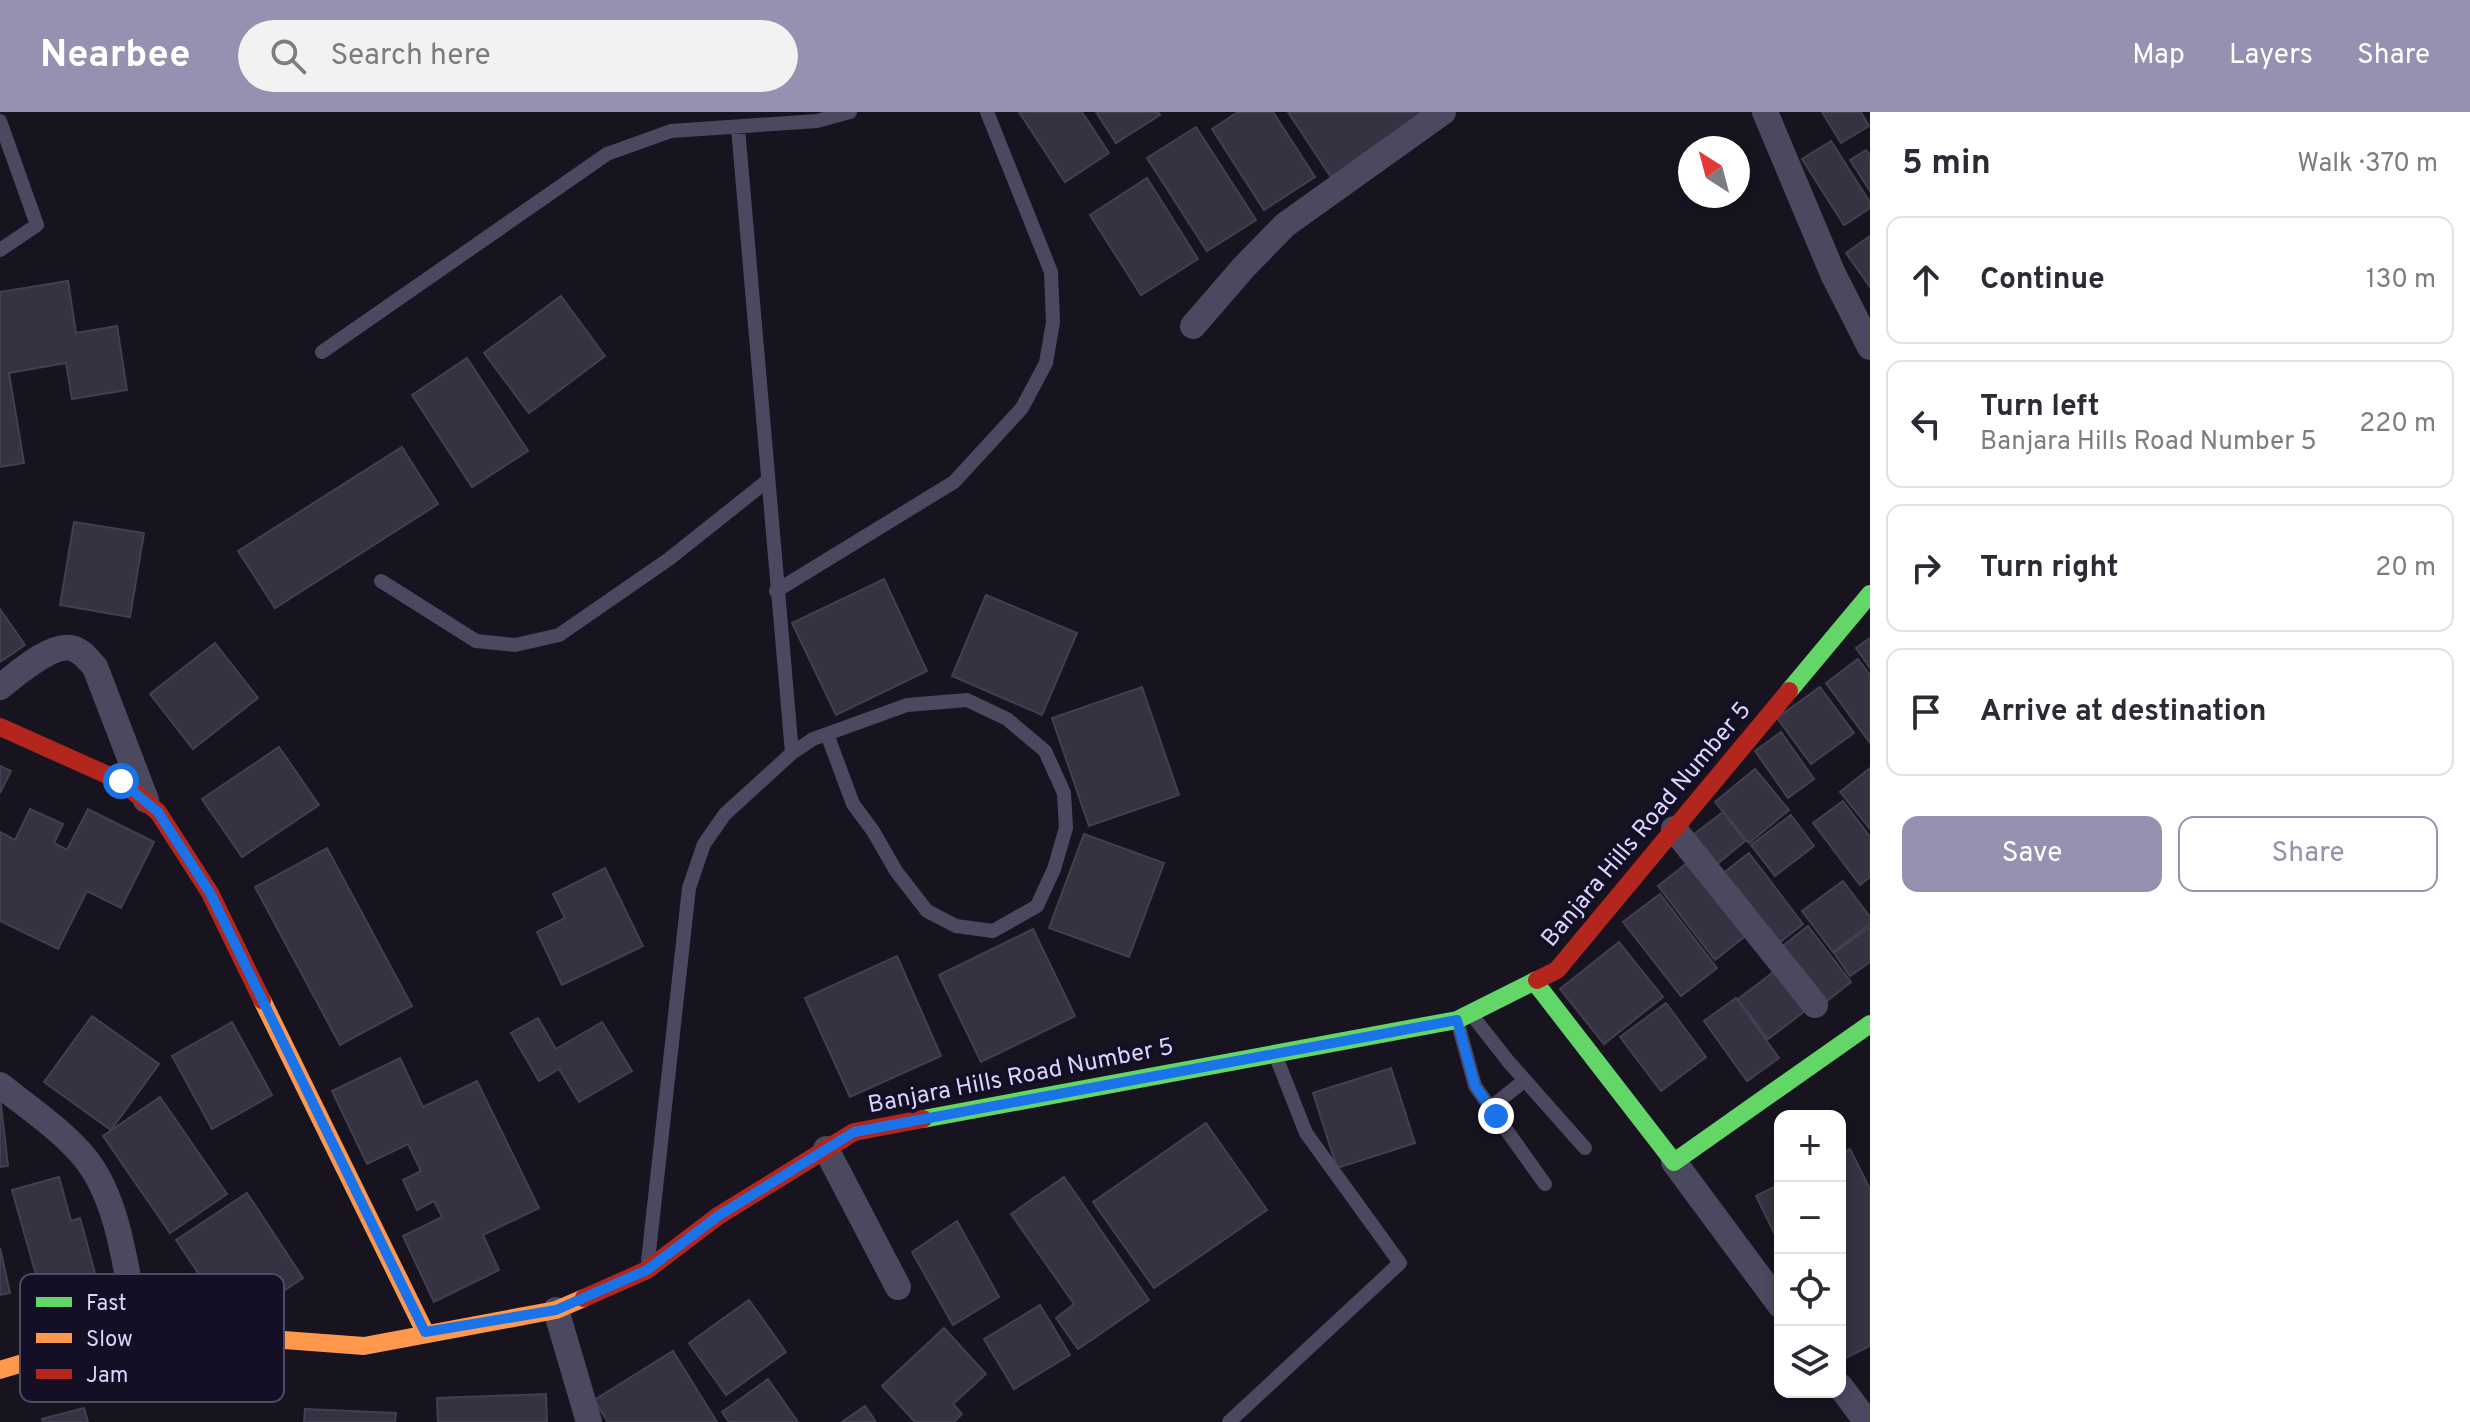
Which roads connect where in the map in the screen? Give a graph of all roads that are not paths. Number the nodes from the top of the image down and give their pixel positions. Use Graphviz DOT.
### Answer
graph roads {
  1 [pos="850,112"];
  2 [pos="987,112"];
  3 [pos="1443,112"];
  4 [pos="1765,112"];
  5 [pos="0,121"];
  6 [pos="738,128"];
  7 [pos="0,250"];
  8 [pos="1193,326"];
  9 [pos="1870,347"];
  10 [pos="322,352"];
  11 [pos="767,481"];
  12 [pos="381,581"];
  13 [pos="776,591"];
  14 [pos="1870,594"];
  15 [pos="0,687"];
  16 [pos="0,727"];
  17 [pos="827,734"];
  18 [pos="792,753"];
  19 [pos="148,803"];
  20 [pos="1674,829"];
  21 [pos="1534,981"];
  22 [pos="1815,1005"];
  23 [pos="1464,1017"];
  24 [pos="1870,1024"];
  25 [pos="1275,1054"];
  26 [pos="1525,1080"];
  27 [pos="0,1085"];
  28 [pos="1490,1108"];
  29 [pos="1585,1148"];
  30 [pos="826,1149"];
  31 [pos="1674,1162"];
  32 [pos="1545,1184"];
  33 [pos="647,1270"];
  34 [pos="126,1274"];
  35 [pos="898,1287"];
  36 [pos="1774,1297"];
  37 [pos="556,1310"];
  38 [pos="425,1332"];
  39 [pos="284,1340"];
  40 [pos="20,1364"];
  41 [pos="0,1370"];
  42 [pos="1846,1394"];
  43 [pos="589,1422"];
  44 [pos="1229,1422"];
  45 [pos="1867,1422"];
  1 -- 6 [label="lane"];
  2 -- 13 [label="lane"];
  3 -- 8 [label="street"];
  4 -- 9 [label="street"];
  5 -- 7 [label="lane"];
  6 -- 10 [label="lane"];
  6 -- 11 [label="lane"];
  11 -- 12 [label="lane"];
  11 -- 13 [label="lane"];
  13 -- 18 [label="lane"];
  14 -- 20 [label="street, Banjara Hills Road Number 5"];
  15 -- 19 [label="street"];
  16 -- 19 [label="street"];
  17 -- 17 [label="lane"];
  17 -- 18 [label="lane"];
  18 -- 33 [label="lane"];
  19 -- 38 [label="street"];
  20 -- 21 [label="street, Banjara Hills Road Number 5"];
  20 -- 22 [label="street"];
  21 -- 23 [label="street, Banjara Hills Road Number 5"];
  21 -- 31 [label="street"];
  23 -- 25 [label="street, Banjara Hills Road Number 5"];
  23 -- 26 [label="lane"];
  23 -- 28 [label="lane"];
  24 -- 31 [label="street"];
  25 -- 30 [label="street, Banjara Hills Road Number 5"];
  25 -- 44 [label="lane"];
  26 -- 28 [label="lane"];
  26 -- 29 [label="lane"];
  27 -- 34 [label="street"];
  28 -- 32 [label="lane"];
  30 -- 33 [label="street, Banjara Hills Road Number 5"];
  30 -- 35 [label="street"];
  31 -- 36 [label="street"];
  33 -- 37 [label="street, Banjara Hills Road Number 5"];
  37 -- 38 [label="street, Banjara Hills Road Number 5"];
  37 -- 43 [label="street"];
  38 -- 39 [label="street, Banjara Hills Road Number 5"];
  40 -- 41 [label="street, Banjara Hills Road Number 5"];
  42 -- 45 [label="street"];
}
